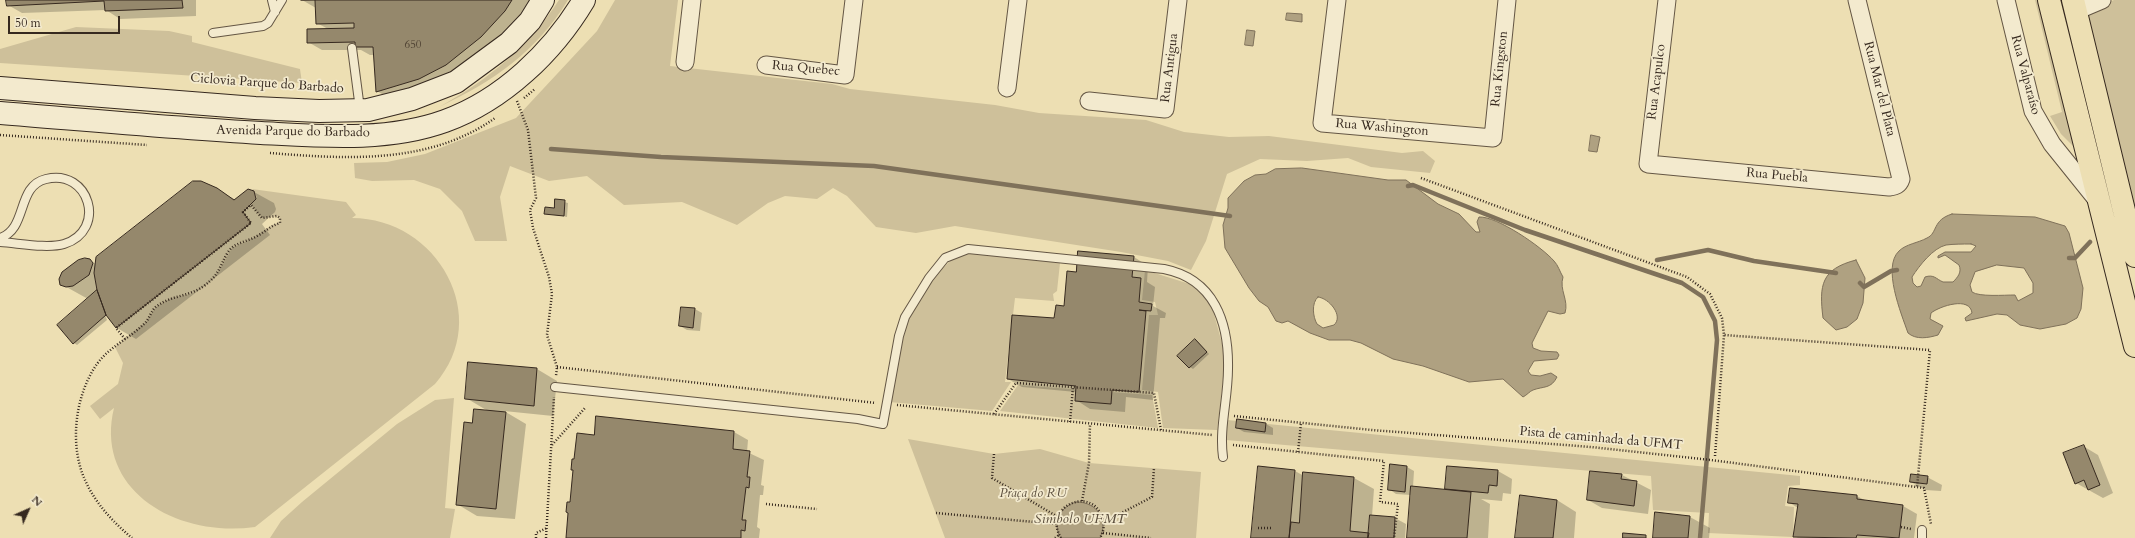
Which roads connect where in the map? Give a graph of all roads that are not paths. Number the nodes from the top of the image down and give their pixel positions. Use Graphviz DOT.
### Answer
graph roads {
  1 [pos="272,0"];
  2 [pos="282,0"];
  3 [pos="543,0"];
  4 [pos="584,0"];
  5 [pos="692,0"];
  6 [pos="854,0"];
  7 [pos="1018,0"];
  8 [pos="1178,0"];
  9 [pos="1337,0"];
  10 [pos="1507,0"];
  11 [pos="1667,0"];
  12 [pos="1857,0"];
  13 [pos="2006,0"];
  14 [pos="2049,0"];
  15 [pos="2102,0"];
  16 [pos="2074,6"];
  17 [pos="275,12"];
  18 [pos="213,33"];
  19 [pos="352,48"];
  20 [pos="685,62"];
  21 [pos="766,66"];
  22 [pos="0,88"];
  23 [pos="1007,88"];
  24 [pos="1089,101"];
  25 [pos="360,110"];
  26 [pos="0,113"];
  27 [pos="1493,138"];
  28 [pos="1648,164"];
  29 [pos="1901,178"];
  30 [pos="2099,202"];
  31 [pos="0,238"];
  32 [pos="0,242"];
  33 [pos="2135,256"];
  34 [pos="2135,346"];
  35 [pos="555,387"];
  36 [pos="1223,457"];
  1 -- 17 [label="lane"];
  2 -- 17 [label="lane"];
  3 -- 25 [label="main road, Avenida Parque do Barbado"];
  4 -- 26 [label="main road, Avenida Parque do Barbado"];
  5 -- 20 [label="street"];
  6 -- 21 [label="street, Rua Quebec"];
  7 -- 23 [label="street"];
  8 -- 24 [label="street, Rua Antigua"];
  9 -- 27 [label="street, Rua Washington"];
  10 -- 27 [label="street, Rua Kingston"];
  11 -- 28 [label="street, Rua Acapulco"];
  12 -- 29 [label="street, Rua Mar del Plata"];
  13 -- 30 [label="street, Rua Valparaíso"];
  14 -- 30 [label="main road"];
  15 -- 16 [label="street"];
  16 -- 33 [label="main road"];
  17 -- 18 [label="lane"];
  19 -- 25 [label="lane"];
  22 -- 25 [label="main road, Avenida Parque do Barbado"];
  28 -- 29 [label="street, Rua Puebla"];
  30 -- 34 [label="main road"];
  31 -- 32 [label="lane"];
  35 -- 36 [label="lane"];
}
